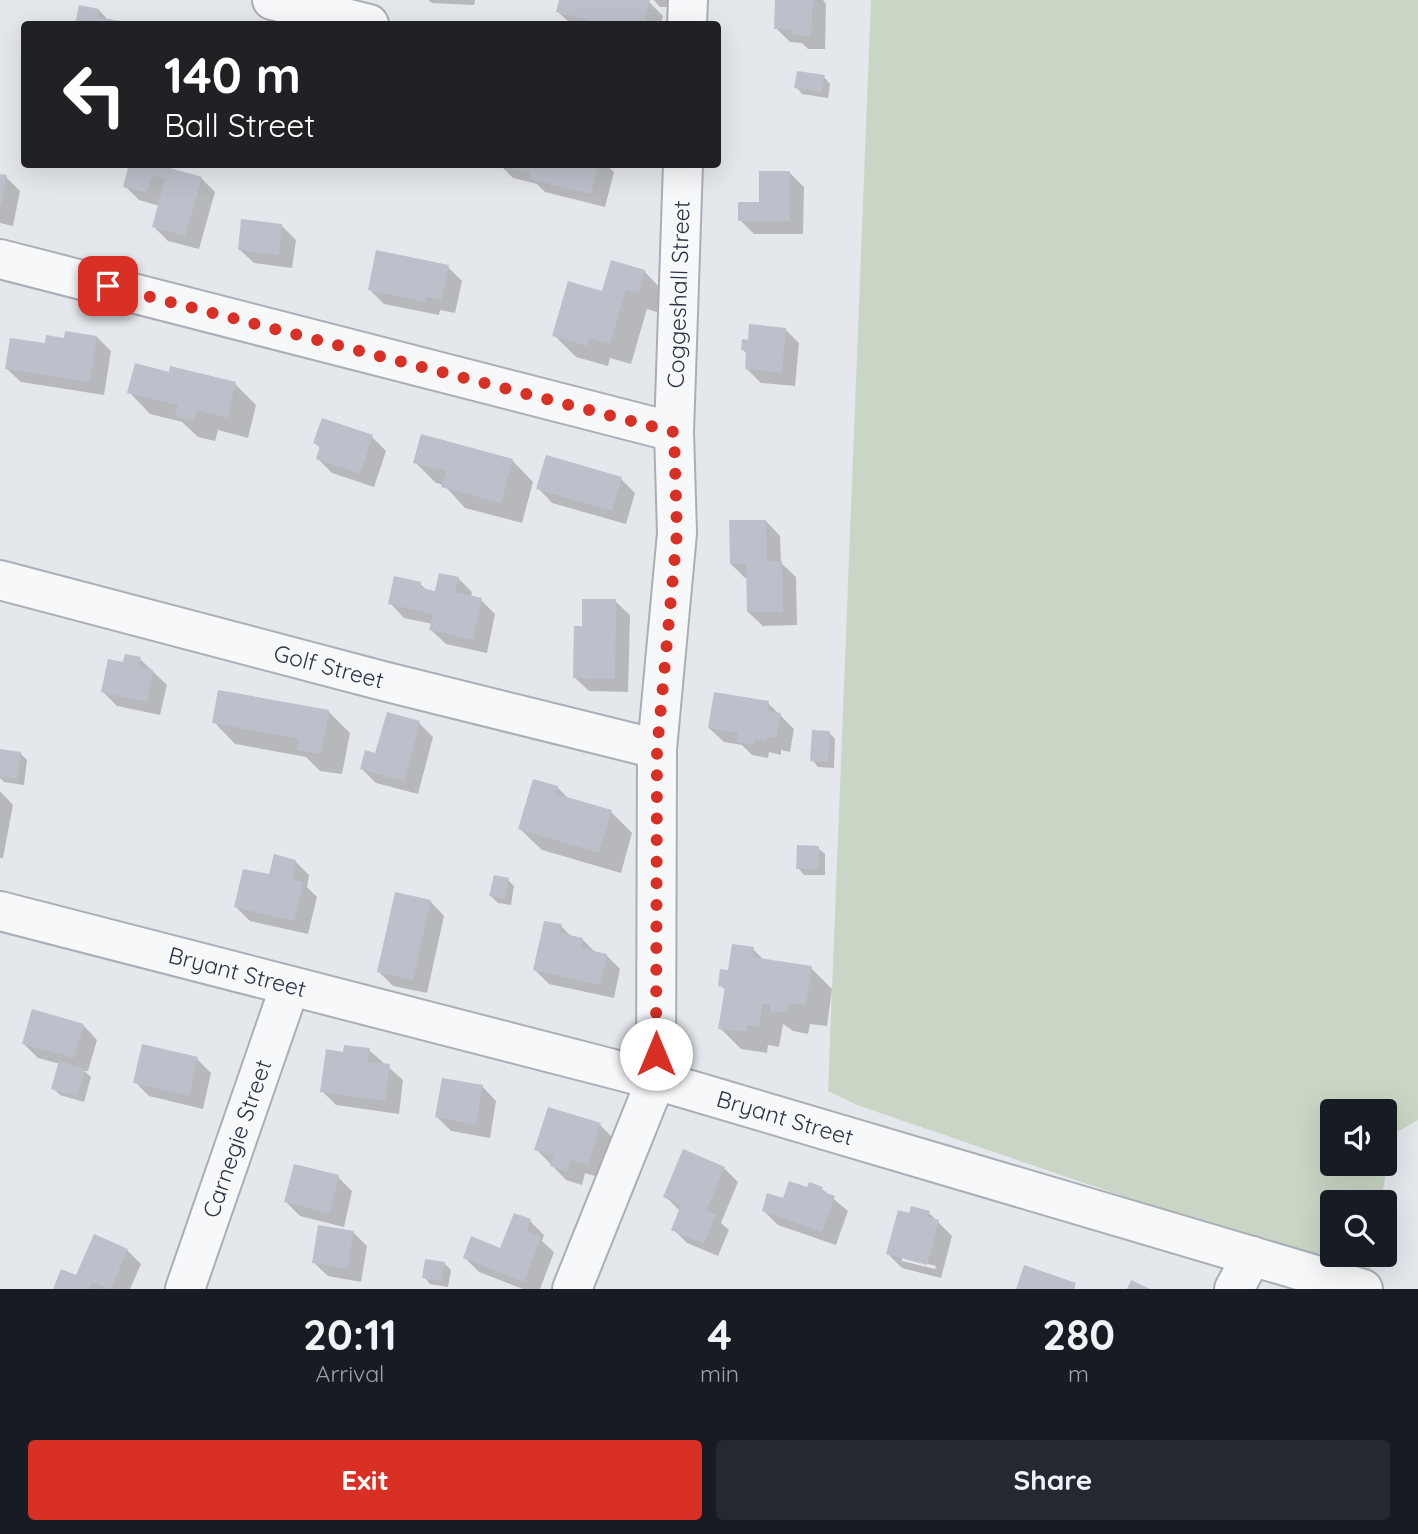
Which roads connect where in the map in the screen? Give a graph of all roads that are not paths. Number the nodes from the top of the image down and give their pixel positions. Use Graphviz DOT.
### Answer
graph roads {
  1 [pos="272,0"];
  2 [pos="377,0"];
  3 [pos="688,0"];
  4 [pos="357,21"];
  5 [pos="376,21"];
  6 [pos="687,21"];
  7 [pos="683,168"];
  8 [pos="0,259"];
  9 [pos="674,432"];
  10 [pos="0,580"];
  11 [pos="657,750"];
  12 [pos="0,911"];
  13 [pos="290,986"];
  14 [pos="656,1080"];
  15 [pos="1252,1256"];
  16 [pos="185,1289"];
  17 [pos="572,1289"];
  18 [pos="1234,1289"];
  19 [pos="1363,1289"];
  1 -- 4 [label="street"];
  2 -- 5 [label="street"];
  3 -- 6 [label="street"];
  7 -- 9 [label="street, Coggeshall Street"];
  8 -- 9 [label="street"];
  9 -- 11 [label="street, Coggeshall Street"];
  10 -- 11 [label="street, Golf Street"];
  11 -- 14 [label="street, Coggeshall Street"];
  12 -- 13 [label="street, Bryant Street"];
  13 -- 14 [label="street, Bryant Street"];
  13 -- 16 [label="street, Carnegie Street"];
  14 -- 15 [label="street, Bryant Street"];
  14 -- 17 [label="street, Coggeshall Street"];
  15 -- 18 [label="street"];
  15 -- 19 [label="street, Bryant Street"];
}
